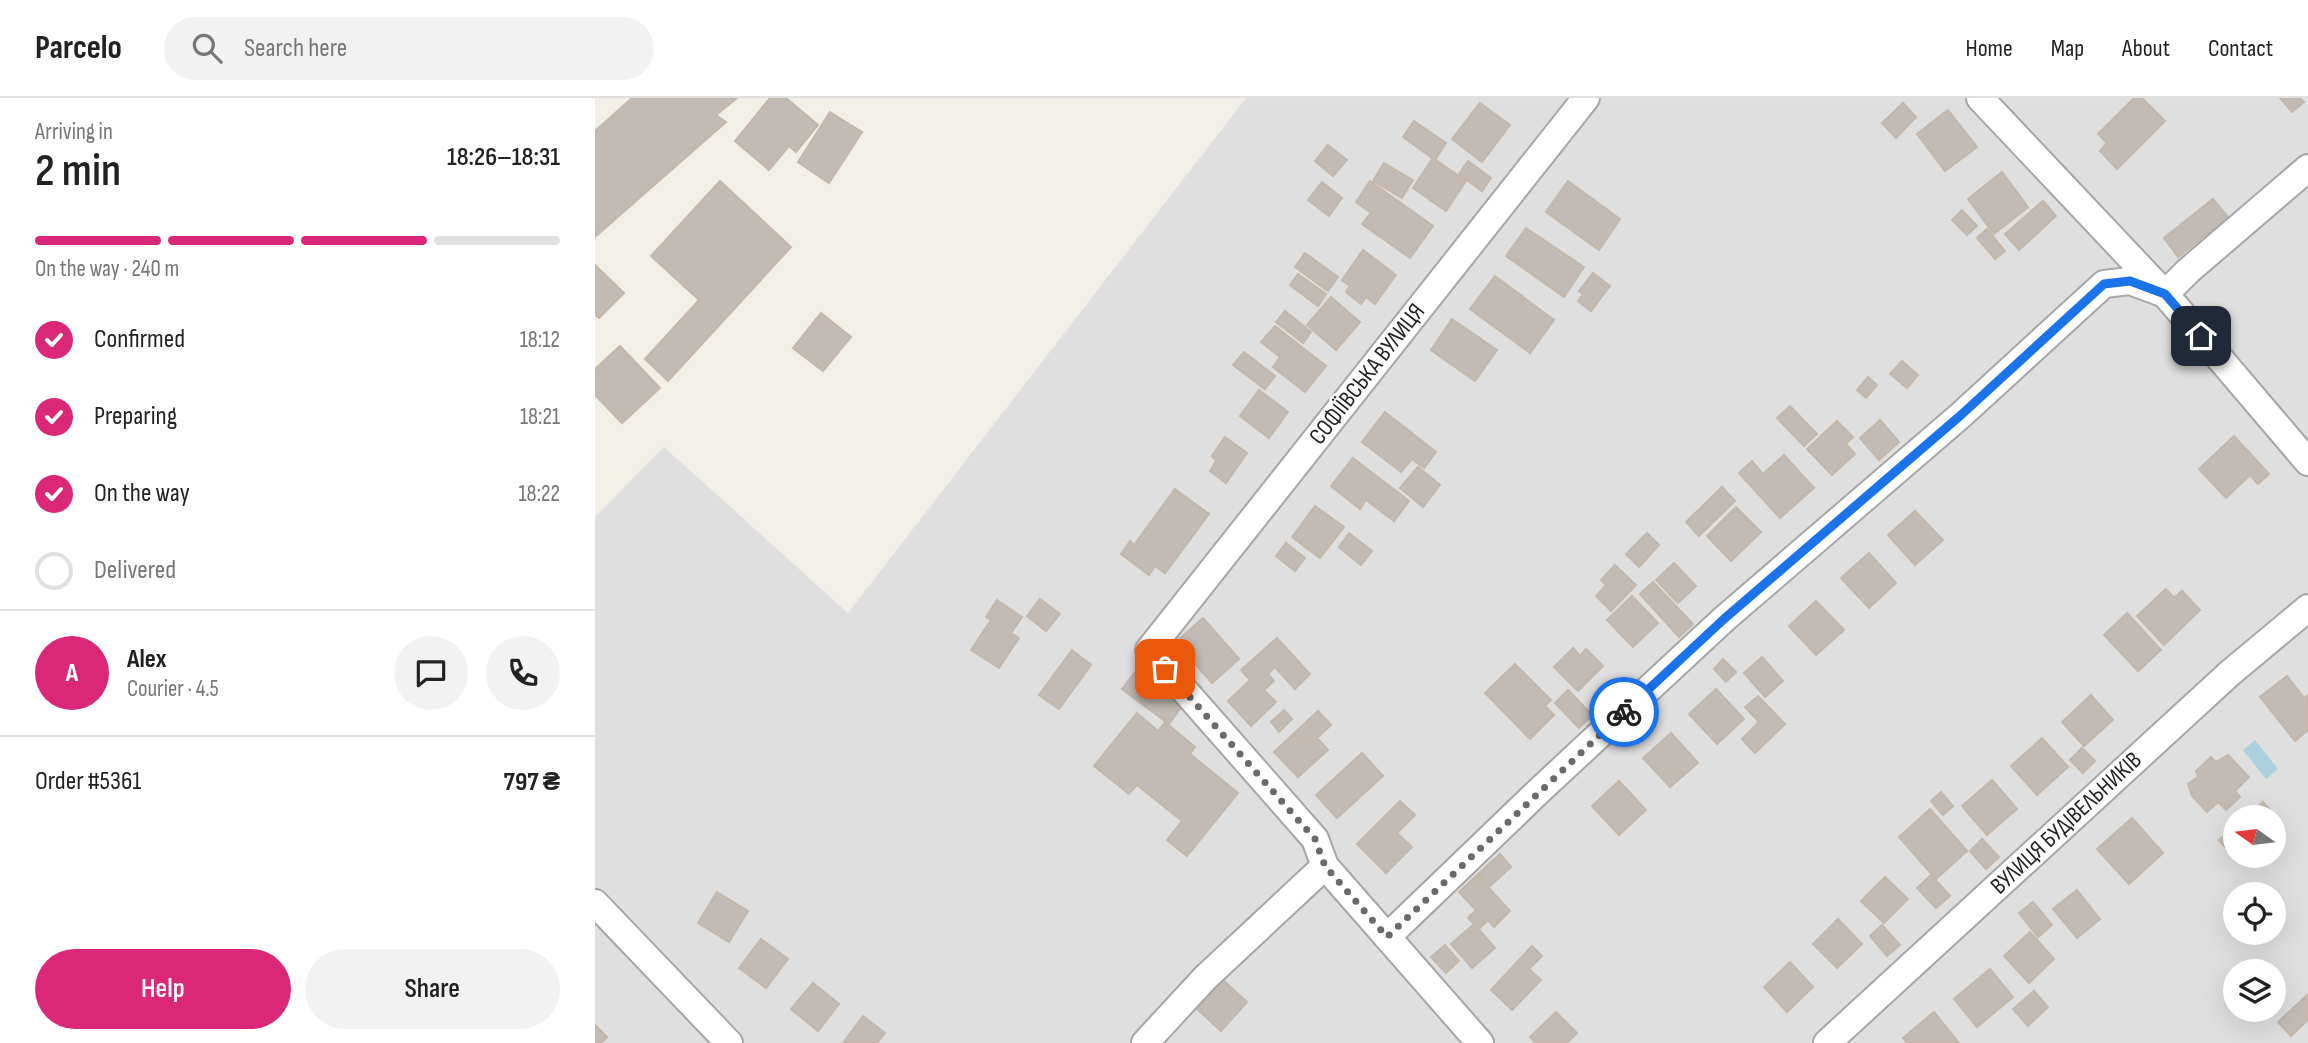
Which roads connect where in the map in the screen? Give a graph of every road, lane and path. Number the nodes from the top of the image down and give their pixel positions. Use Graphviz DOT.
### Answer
graph roads {
  1 [pos="1586,98"];
  2 [pos="1980,98"];
  3 [pos="2308,168"];
  4 [pos="2165,294"];
  5 [pos="2308,462"];
  6 [pos="2308,608"];
  7 [pos="1325,866"];
  8 [pos="595,903"];
  9 [pos="1387,937"];
  10 [pos="729,1043"];
  11 [pos="1145,1043"];
  12 [pos="1480,1043"];
  13 [pos="1827,1043"];
  1 -- 7 [label="street, СОФІЇВСЬКА ВУЛИЦЯ"];
  2 -- 4 [label="street"];
  3 -- 4 [label="street"];
  4 -- 5 [label="street"];
  4 -- 9 [label="street"];
  6 -- 13 [label="street, ВУЛИЦЯ БУДІВЕЛЬНИКІВ"];
  7 -- 9 [label="street"];
  7 -- 11 [label="street"];
  8 -- 10 [label="street"];
  9 -- 12 [label="street"];
}
